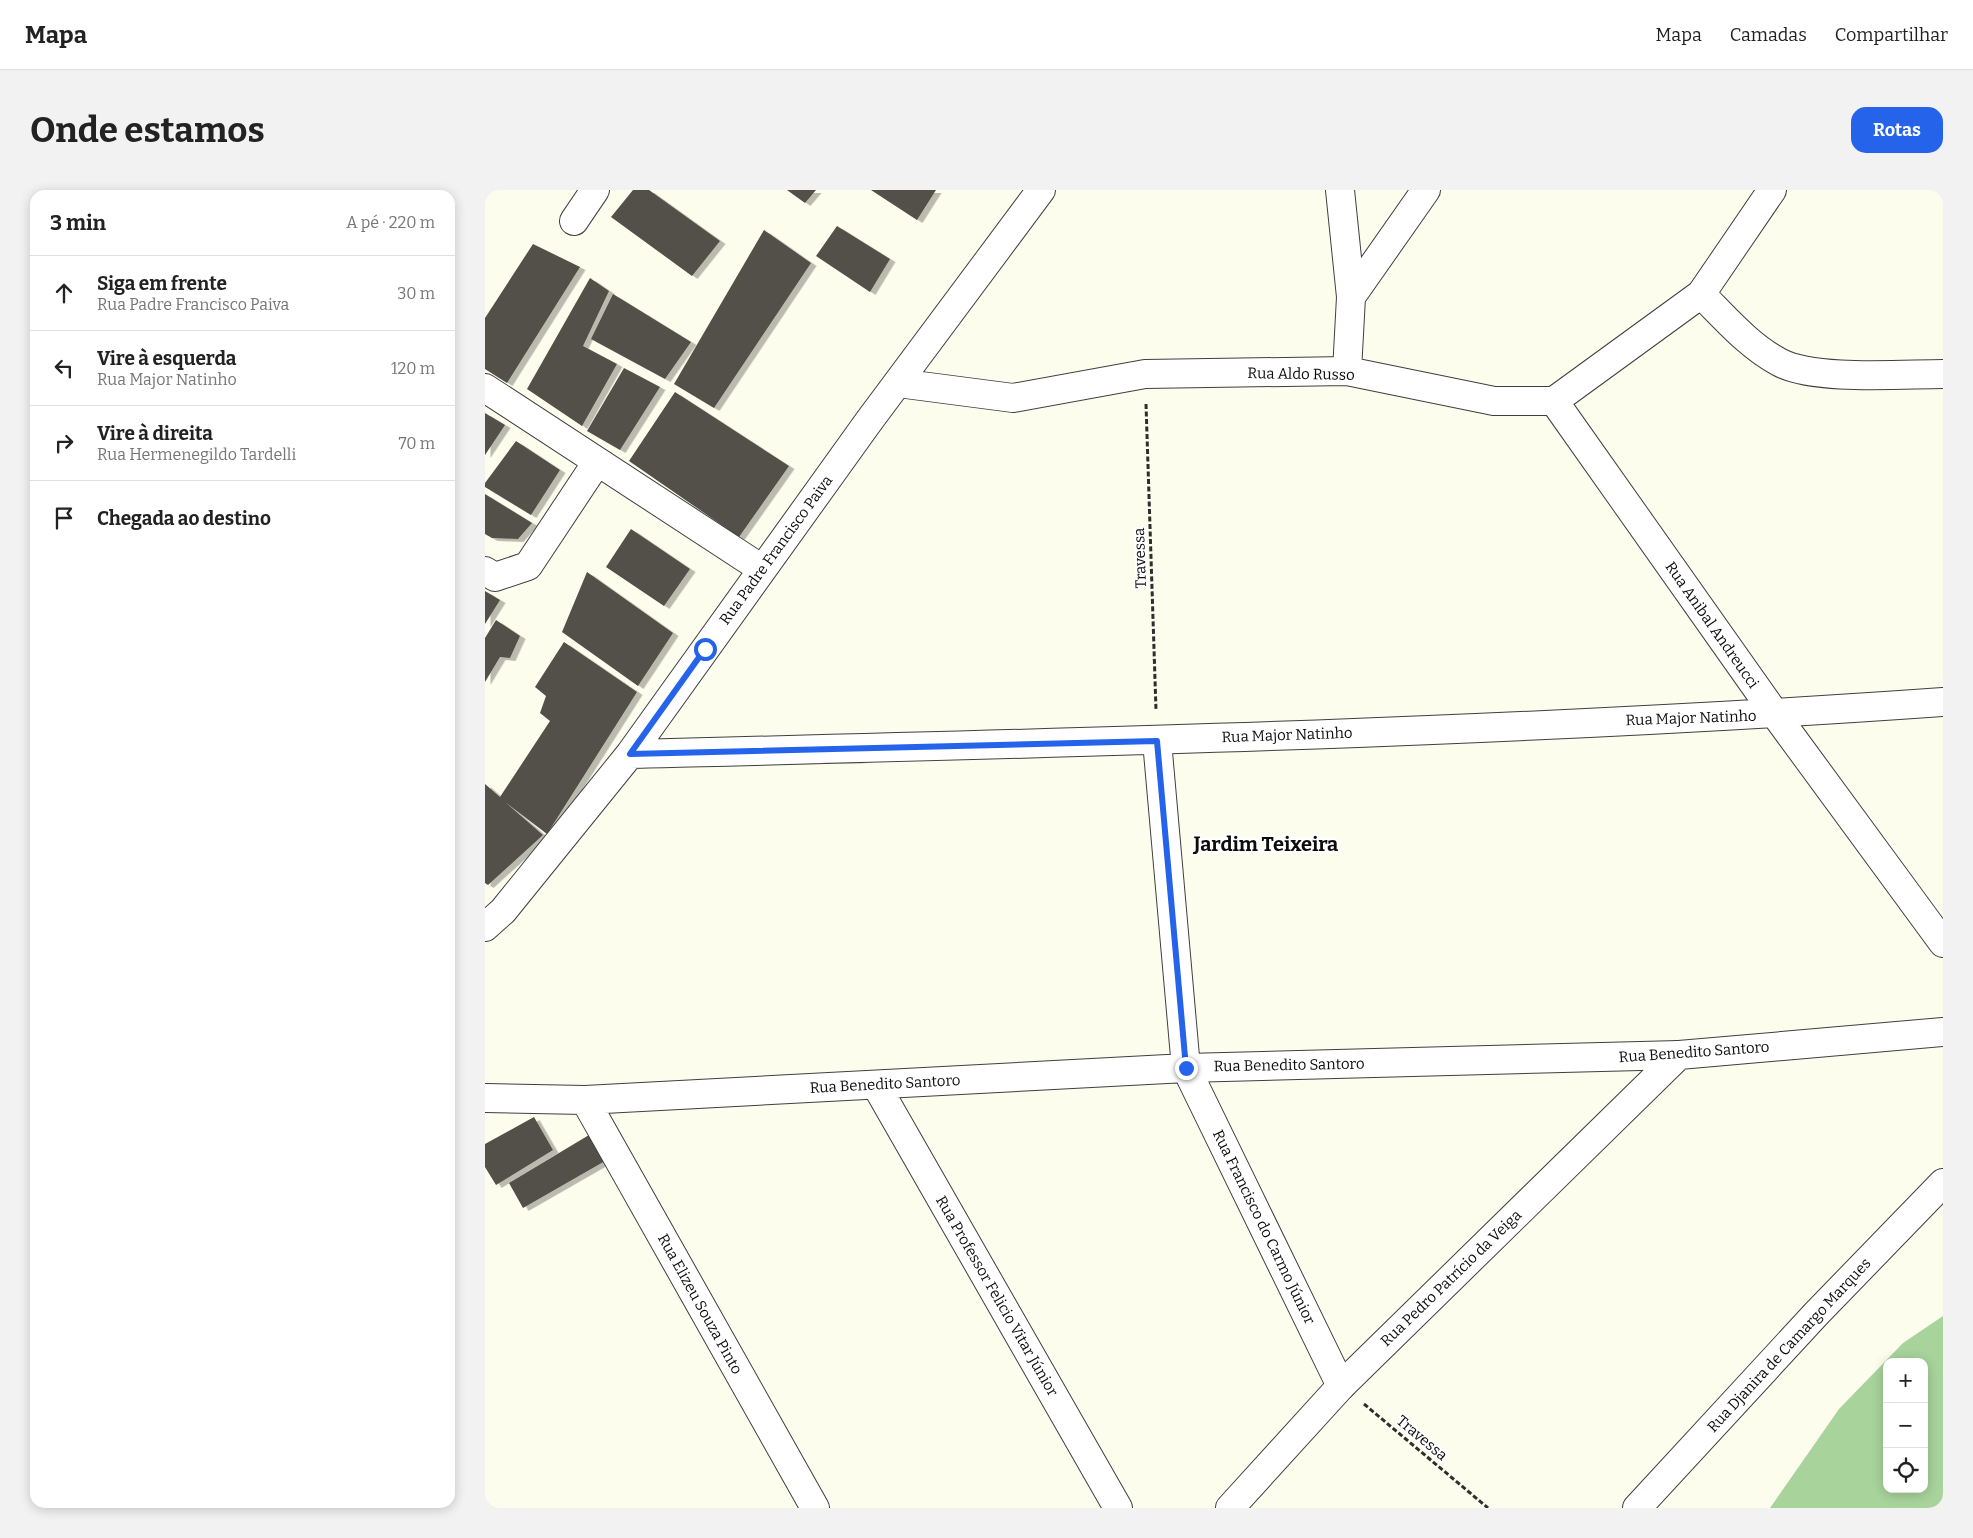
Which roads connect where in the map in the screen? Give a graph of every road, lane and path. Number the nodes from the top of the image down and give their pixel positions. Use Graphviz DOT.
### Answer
graph roads {
  1 [pos="595,190"];
  2 [pos="1041,190"];
  3 [pos="1340,190"];
  4 [pos="1426,190"];
  5 [pos="1772,190"];
  6 [pos="574,221"];
  7 [pos="1701,294"];
  8 [pos="1351,297"];
  9 [pos="1347,371"];
  10 [pos="1145,374"];
  11 [pos="1943,374"];
  12 [pos="898,383"];
  13 [pos="485,388"];
  14 [pos="1554,401"];
  15 [pos="597,462"];
  16 [pos="762,568"];
  17 [pos="485,571"];
  18 [pos="1943,702"];
  19 [pos="1775,714"];
  20 [pos="1157,741"];
  21 [pos="630,754"];
  22 [pos="485,926"];
  23 [pos="1943,943"];
  24 [pos="1941,1034"];
  25 [pos="1679,1055"];
  26 [pos="1186,1068"];
  27 [pos="876,1085"];
  28 [pos="485,1098"];
  29 [pos="585,1100"];
  30 [pos="1943,1183"];
  31 [pos="1341,1386"];
  32 [pos="815,1508"];
  33 [pos="1118,1508"];
  34 [pos="1230,1508"];
  35 [pos="1488,1508"];
  36 [pos="1637,1508"];
  1 -- 6 [label="street"];
  2 -- 12 [label="street, Rua Padre Francisco Paiva"];
  3 -- 8 [label="street"];
  4 -- 8 [label="street"];
  5 -- 7 [label="street"];
  7 -- 11 [label="street"];
  7 -- 14 [label="street"];
  8 -- 9 [label="street"];
  9 -- 10 [label="street, Rua Aldo Russo"];
  9 -- 14 [label="street, Rua Aldo Russo"];
  10 -- 12 [label="street, Rua Aldo Russo"];
  10 -- 20 [label="path, Travessa"];
  12 -- 16 [label="street, Rua Padre Francisco Paiva"];
  13 -- 15 [label="street"];
  14 -- 19 [label="street, Rua Anibal Andreucci"];
  15 -- 16 [label="street"];
  15 -- 17 [label="street"];
  16 -- 21 [label="street, Rua Padre Francisco Paiva"];
  18 -- 19 [label="street, Rua Major Natinho"];
  19 -- 20 [label="street, Rua Major Natinho"];
  19 -- 23 [label="street, Rua Anibal Andreucci"];
  20 -- 21 [label="street, Rua Major Natinho"];
  20 -- 26 [label="street"];
  21 -- 22 [label="street, Rua Padre Francisco Paiva"];
  24 -- 25 [label="street, Rua Benedito Santoro"];
  25 -- 26 [label="street, Rua Benedito Santoro"];
  25 -- 31 [label="street, Rua Pedro Patrício da Veiga"];
  26 -- 27 [label="street, Rua Benedito Santoro"];
  26 -- 31 [label="street, Rua Francisco do Carmo Júnior"];
  27 -- 29 [label="street, Rua Benedito Santoro"];
  27 -- 33 [label="street, Rua Professor Felicio Vitar Júnior"];
  28 -- 29 [label="street, Rua Benedito Santoro"];
  29 -- 32 [label="street, Rua Elizeu Souza Pinto"];
  30 -- 36 [label="street, Rua Djanira de Camargo Marques"];
  31 -- 34 [label="street, Rua Pedro Patrício da Veiga"];
  31 -- 35 [label="path, Travessa"];
}
